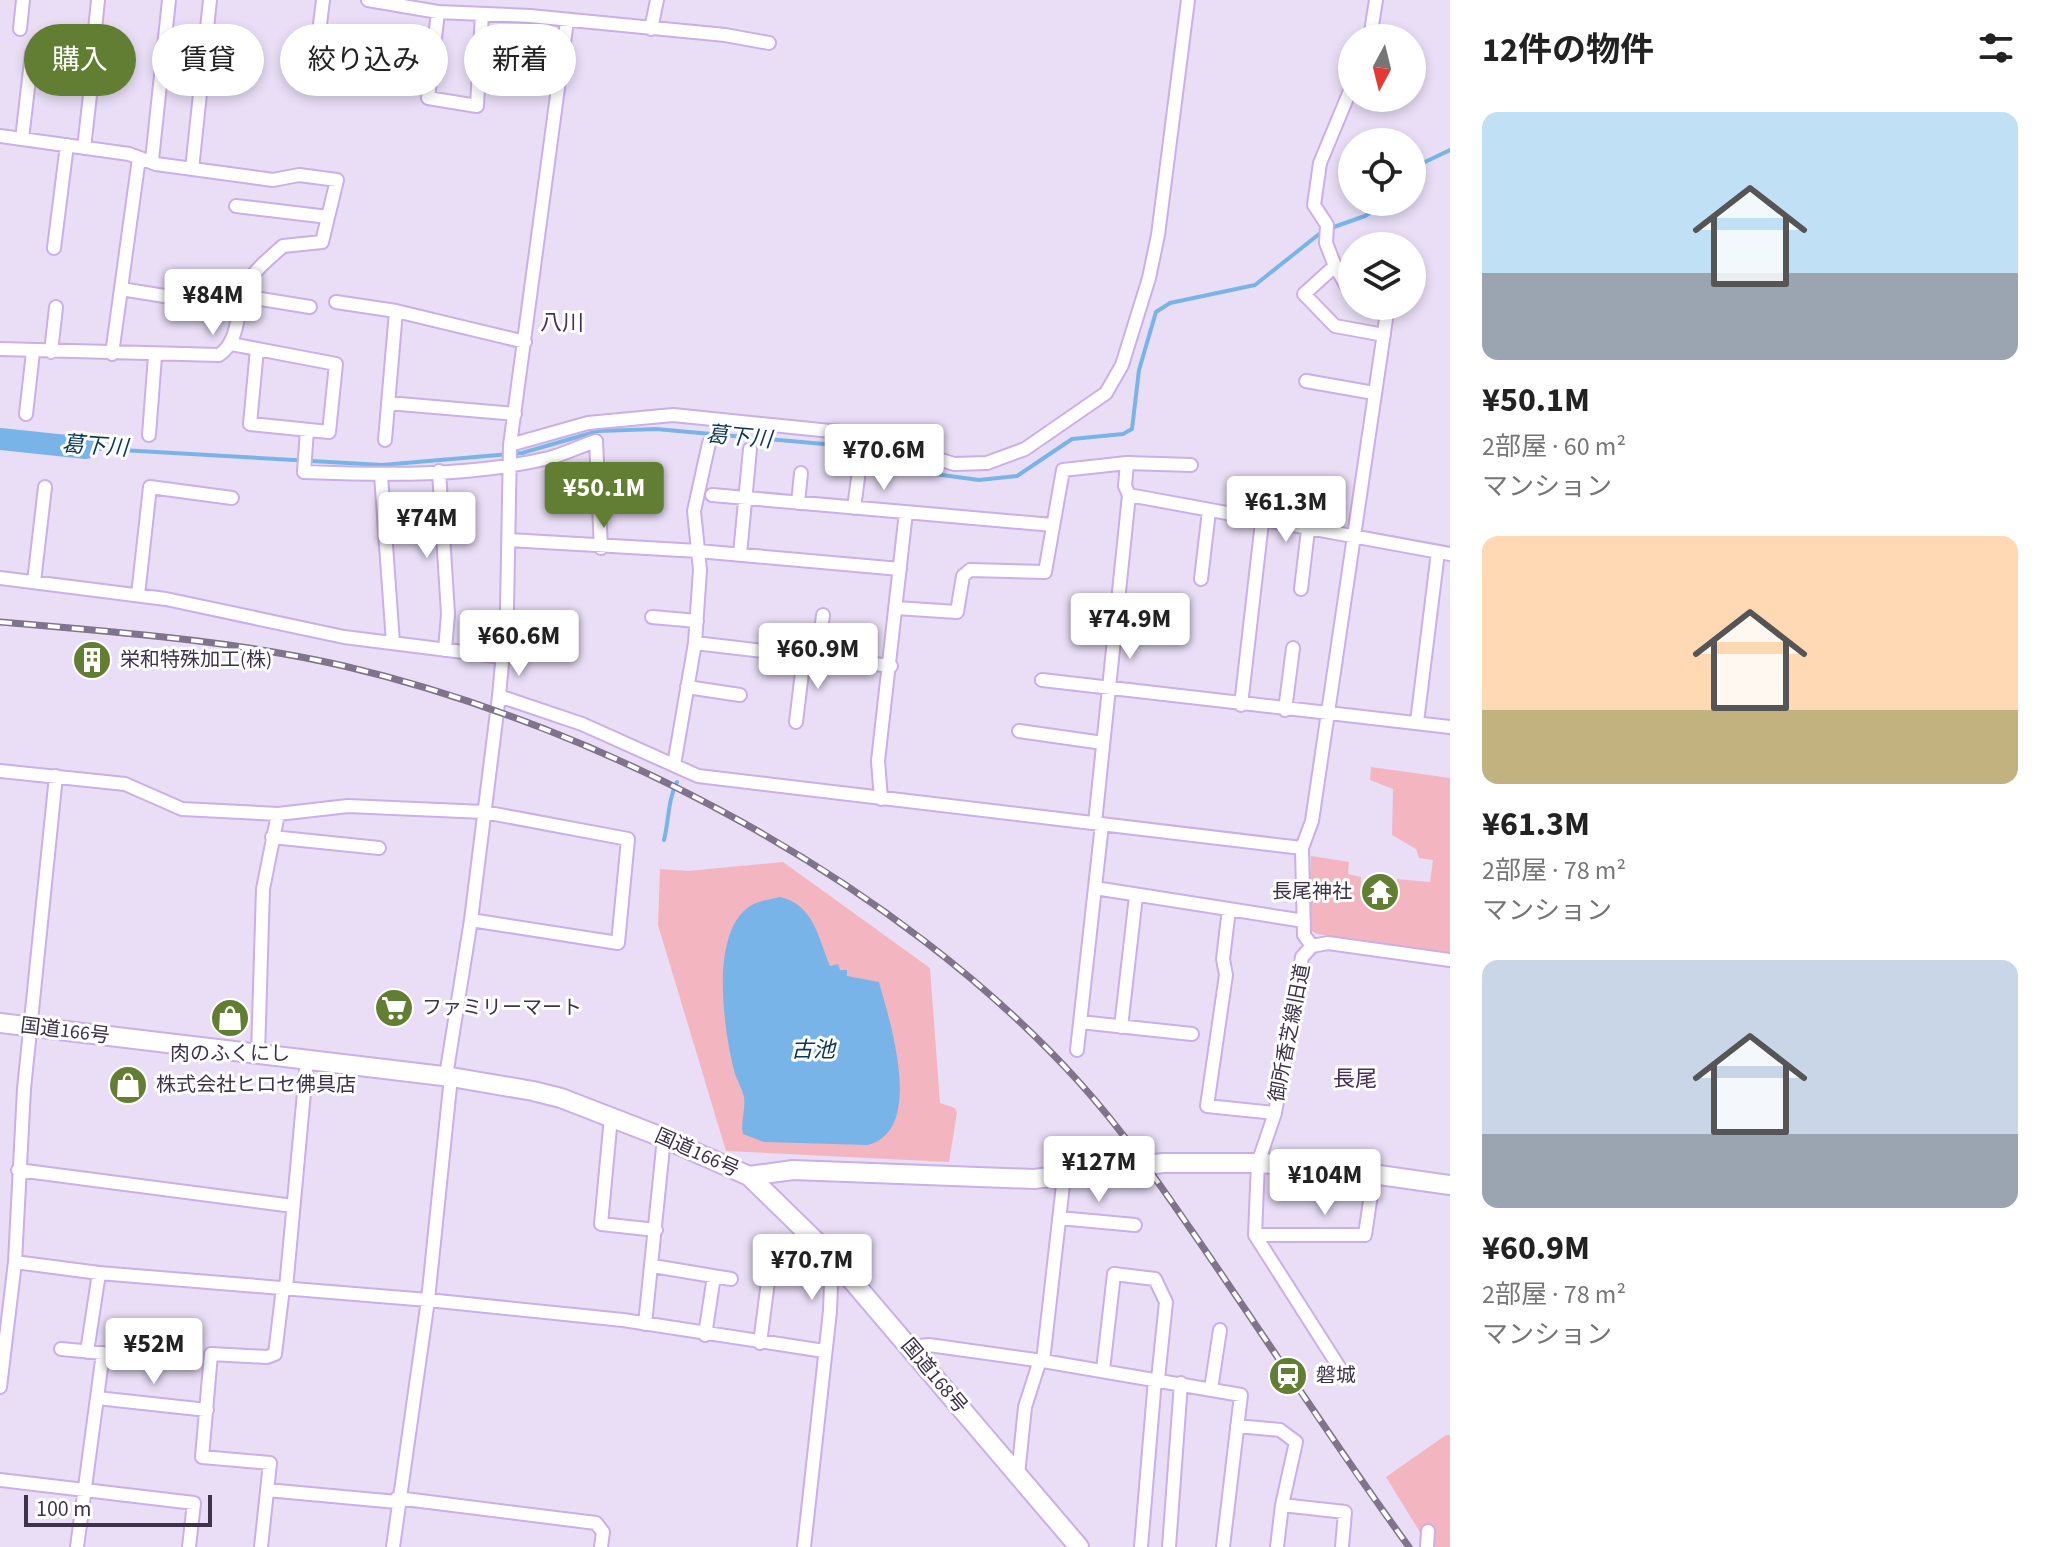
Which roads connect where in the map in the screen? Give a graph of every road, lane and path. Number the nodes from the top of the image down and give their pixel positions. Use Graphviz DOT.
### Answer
graph roads {
  1 [pos="23,0"];
  2 [pos="98,0"];
  3 [pos="169,0"];
  4 [pos="210,0"];
  5 [pos="323,0"];
  6 [pos="368,0"];
  7 [pos="657,0"];
  8 [pos="1188,0"];
  9 [pos="1376,0"];
  10 [pos="438,12"];
  11 [pos="482,14"];
  12 [pos="567,21"];
  13 [pos="96,24"];
  14 [pos="320,24"];
  15 [pos="1372,24"];
  16 [pos="20,29"];
  17 [pos="651,29"];
  18 [pos="769,43"];
  19 [pos="27,96"];
  20 [pos="90,96"];
  21 [pos="1341,112"];
  22 [pos="0,136"];
  23 [pos="22,139"];
  24 [pos="67,145"];
  25 [pos="84,148"];
  26 [pos="145,159"];
  27 [pos="192,169"];
  28 [pos="236,206"];
  29 [pos="328,217"];
  30 [pos="54,248"];
  31 [pos="1335,266"];
  32 [pos="1338,271"];
  33 [pos="121,289"];
  34 [pos="243,296"];
  35 [pos="177,298"];
  36 [pos="336,302"];
  37 [pos="56,307"];
  38 [pos="310,307"];
  39 [pos="396,311"];
  40 [pos="1386,320"];
  41 [pos="1384,335"];
  42 [pos="525,342"];
  43 [pos="231,344"];
  44 [pos="0,349"];
  45 [pos="257,349"];
  46 [pos="33,352"];
  47 [pos="51,352"];
  48 [pos="112,354"];
  49 [pos="155,356"];
  50 [pos="1306,381"];
  51 [pos="1374,393"];
  52 [pos="388,403"];
  53 [pos="26,414"];
  54 [pos="515,414"];
  55 [pos="307,430"];
  56 [pos="149,435"];
  57 [pos="385,440"];
  58 [pos="709,443"];
  59 [pos="510,445"];
  60 [pos="750,449"];
  61 [pos="1127,463"];
  62 [pos="509,464"];
  63 [pos="1191,465"];
  64 [pos="439,471"];
  65 [pos="801,473"];
  66 [pos="381,475"];
  67 [pos="858,478"];
  68 [pos="45,487"];
  69 [pos="712,495"];
  70 [pos="1129,495"];
  71 [pos="232,498"];
  72 [pos="746,498"];
  73 [pos="798,503"];
  74 [pos="854,508"];
  75 [pos="1209,511"];
  76 [pos="906,512"];
  77 [pos="1262,522"];
  78 [pos="1053,525"];
  79 [pos="1308,530"];
  80 [pos="1351,537"];
  81 [pos="509,540"];
  82 [pos="601,548"];
  83 [pos="698,551"];
  84 [pos="1444,553"];
  85 [pos="740,554"];
  86 [pos="900,569"];
  87 [pos="0,578"];
  88 [pos="1201,579"];
  89 [pos="34,582"];
  90 [pos="1301,589"];
  91 [pos="138,595"];
  92 [pos="896,608"];
  93 [pos="823,615"];
  94 [pos="652,617"];
  95 [pos="697,621"];
  96 [pos="393,643"];
  97 [pos="695,643"];
  98 [pos="1293,648"];
  99 [pos="445,650"];
  100 [pos="811,656"];
  101 [pos="503,657"];
  102 [pos="891,666"];
  103 [pos="1042,680"];
  104 [pos="687,687"];
  105 [pos="1109,689"];
  106 [pos="740,695"];
  107 [pos="499,696"];
  108 [pos="1241,705"];
  109 [pos="1285,710"];
  110 [pos="1328,715"];
  111 [pos="796,722"];
  112 [pos="1417,722"];
  113 [pos="1450,727"];
  114 [pos="1019,731"];
  115 [pos="1103,743"];
  116 [pos="674,765"];
  117 [pos="0,771"];
  118 [pos="56,776"];
  119 [pos="881,799"];
  120 [pos="484,812"];
  121 [pos="278,814"];
  122 [pos="1098,824"];
  123 [pos="272,837"];
  124 [pos="379,848"];
  125 [pos="1302,848"];
  126 [pos="1095,888"];
  127 [pos="1136,896"];
  128 [pos="1229,909"];
  129 [pos="471,920"];
  130 [pos="1304,921"];
  131 [pos="1312,946"];
  132 [pos="1450,960"];
  133 [pos="1080,1022"];
  134 [pos="0,1023"];
  135 [pos="33,1027"];
  136 [pos="1121,1027"];
  137 [pos="1192,1034"];
  138 [pos="1077,1050"];
  139 [pos="258,1054"];
  140 [pos="307,1060"];
  141 [pos="449,1076"];
  142 [pos="1275,1113"];
  143 [pos="611,1117"];
  144 [pos="664,1138"];
  145 [pos="1258,1163"];
  146 [pos="18,1170"];
  147 [pos="1374,1174"];
  148 [pos="749,1176"];
  149 [pos="1064,1176"];
  150 [pos="1450,1185"];
  151 [pos="293,1206"];
  152 [pos="1059,1218"];
  153 [pos="1135,1225"];
  154 [pos="656,1230"];
  155 [pos="1255,1235"];
  156 [pos="832,1257"];
  157 [pos="15,1262"];
  158 [pos="653,1266"];
  159 [pos="99,1273"];
  160 [pos="769,1274"];
  161 [pos="714,1276"];
  162 [pos="731,1279"];
  163 [pos="285,1288"];
  164 [pos="428,1300"];
  165 [pos="645,1324"];
  166 [pos="1220,1330"];
  167 [pos="705,1335"];
  168 [pos="760,1343"];
  169 [pos="910,1347"];
  170 [pos="61,1349"];
  171 [pos="824,1351"];
  172 [pos="87,1352"];
  173 [pos="1041,1360"];
  174 [pos="1103,1370"];
  175 [pos="1341,1370"];
  176 [pos="1157,1379"];
  177 [pos="1181,1383"];
  178 [pos="0,1387"];
  179 [pos="1211,1389"];
  180 [pos="97,1398"];
  181 [pos="207,1410"];
  182 [pos="1237,1426"];
  183 [pos="1018,1475"];
  184 [pos="0,1480"];
  185 [pos="267,1490"];
  186 [pos="85,1491"];
  187 [pos="397,1500"];
  188 [pos="1282,1505"];
  189 [pos="1428,1531"];
  190 [pos="77,1547"];
  191 [pos="189,1547"];
  192 [pos="261,1547"];
  193 [pos="393,1547"];
  194 [pos="601,1547"];
  195 [pos="804,1547"];
  196 [pos="1079,1547"];
  197 [pos="1141,1547"];
  198 [pos="1169,1547"];
  199 [pos="1223,1547"];
  200 [pos="1277,1547"];
  201 [pos="1342,1547"];
  202 [pos="1427,1547"];
  1 -- 16 [label="street"];
  2 -- 13 [label="street"];
  3 -- 26 [label="street"];
  4 -- 27 [label="street"];
  5 -- 14 [label="street"];
  6 -- 10 [label="street"];
  7 -- 17 [label="street"];
  8 -- 59 [label="street"];
  9 -- 15 [label="street"];
  10 -- 11 [label="street"];
  10 -- 11 [label="street"];
  11 -- 12 [label="street"];
  12 -- 17 [label="street"];
  12 -- 42 [label="street"];
  17 -- 18 [label="street"];
  19 -- 23 [label="street"];
  20 -- 25 [label="street"];
  21 -- 31 [label="street"];
  22 -- 23 [label="street"];
  23 -- 24 [label="street"];
  24 -- 25 [label="street"];
  24 -- 30 [label="street"];
  25 -- 26 [label="street"];
  26 -- 27 [label="street"];
  26 -- 33 [label="street"];
  27 -- 29 [label="street"];
  28 -- 29 [label="street"];
  29 -- 34 [label="street"];
  31 -- 32 [label="street"];
  31 -- 41 [label="street"];
  33 -- 35 [label="street"];
  33 -- 48 [label="street"];
  34 -- 38 [label="street"];
  34 -- 43 [label="street"];
  36 -- 39 [label="street"];
  37 -- 47 [label="street"];
  39 -- 42 [label="street"];
  39 -- 52 [label="street"];
  40 -- 41 [label="street"];
  41 -- 51 [label="street"];
  42 -- 54 [label="street"];
  43 -- 45 [label="street"];
  43 -- 49 [label="street"];
  44 -- 46 [label="street"];
  45 -- 55 [label="street"];
  45 -- 55 [label="street"];
  46 -- 47 [label="street"];
  46 -- 53 [label="street"];
  47 -- 48 [label="street"];
  48 -- 49 [label="street"];
  49 -- 56 [label="street"];
  50 -- 51 [label="street"];
  51 -- 80 [label="street"];
  52 -- 54 [label="street"];
  52 -- 57 [label="street"];
  54 -- 59 [label="street"];
  55 -- 66 [label="street"];
  58 -- 83 [label="street"];
  59 -- 62 [label="street"];
  60 -- 72 [label="street"];
  61 -- 63 [label="street"];
  61 -- 70 [label="street"];
  61 -- 78 [label="street"];
  62 -- 64 [label="street"];
  62 -- 81 [label="street"];
  62 -- 82 [label="street"];
  64 -- 66 [label="street"];
  64 -- 99 [label="street"];
  65 -- 73 [label="street"];
  66 -- 96 [label="street"];
  67 -- 74 [label="street"];
  68 -- 89 [label="street"];
  69 -- 72 [label="street"];
  70 -- 75 [label="street"];
  70 -- 105 [label="street"];
  71 -- 91 [label="street"];
  72 -- 73 [label="street"];
  72 -- 85 [label="street"];
  73 -- 74 [label="street"];
  74 -- 76 [label="street"];
  75 -- 77 [label="street"];
  75 -- 88 [label="street"];
  76 -- 78 [label="street"];
  76 -- 86 [label="street"];
  77 -- 79 [label="street"];
  77 -- 108 [label="street"];
  78 -- 92 [label="street"];
  79 -- 80 [label="street"];
  79 -- 90 [label="street"];
  80 -- 84 [label="street"];
  80 -- 110 [label="street"];
  81 -- 82 [label="street"];
  81 -- 101 [label="street"];
  82 -- 83 [label="street"];
  83 -- 85 [label="street"];
  83 -- 95 [label="street"];
  84 -- 112 [label="street"];
  85 -- 86 [label="street"];
  86 -- 92 [label="street"];
  87 -- 89 [label="street"];
  89 -- 91 [label="street"];
  91 -- 96 [label="street"];
  92 -- 102 [label="street"];
  93 -- 100 [label="street"];
  94 -- 95 [label="street"];
  95 -- 97 [label="street"];
  96 -- 99 [label="street"];
  97 -- 100 [label="street"];
  97 -- 104 [label="street"];
  98 -- 109 [label="street"];
  99 -- 101 [label="street"];
  100 -- 102 [label="street"];
  100 -- 111 [label="street"];
  101 -- 107 [label="street"];
  102 -- 119 [label="street"];
  103 -- 105 [label="street"];
  104 -- 106 [label="street"];
  104 -- 116 [label="street"];
  105 -- 108 [label="street"];
  105 -- 115 [label="street"];
  107 -- 116 [label="street"];
  107 -- 120 [label="street"];
  108 -- 109 [label="street"];
  109 -- 110 [label="street"];
  110 -- 112 [label="street"];
  110 -- 125 [label="street"];
  112 -- 113 [label="street"];
  114 -- 115 [label="street"];
  115 -- 122 [label="street"];
  116 -- 119 [label="street"];
  117 -- 118 [label="street"];
  118 -- 121 [label="street"];
  118 -- 135 [label="street"];
  119 -- 122 [label="street"];
  120 -- 121 [label="street"];
  120 -- 129 [label="street"];
  120 -- 129 [label="street"];
  121 -- 123 [label="street"];
  122 -- 125 [label="street"];
  122 -- 126 [label="street"];
  123 -- 124 [label="street"];
  123 -- 139 [label="street"];
  125 -- 130 [label="street"];
  126 -- 127 [label="street"];
  126 -- 133 [label="street"];
  127 -- 128 [label="street"];
  127 -- 136 [label="street"];
  128 -- 130 [label="street"];
  128 -- 142 [label="street"];
  129 -- 141 [label="street"];
  130 -- 131 [label="street"];
  131 -- 132 [label="street, 御所香芝線旧道"];
  131 -- 142 [label="street, 御所香芝線旧道"];
  133 -- 136 [label="street"];
  133 -- 138 [label="street"];
  134 -- 135 [label="highway, 国道166号"];
  135 -- 139 [label="highway, 国道166号"];
  135 -- 146 [label="street"];
  136 -- 137 [label="street"];
  139 -- 140 [label="highway, 国道166号"];
  140 -- 141 [label="highway, 国道166号"];
  140 -- 151 [label="street"];
  141 -- 143 [label="highway, 国道166号"];
  141 -- 164 [label="street"];
  142 -- 145 [label="street, 御所香芝線旧道"];
  143 -- 144 [label="highway, 国道166号"];
  143 -- 154 [label="street"];
  144 -- 148 [label="highway, 国道166号"];
  144 -- 154 [label="street"];
  145 -- 147 [label="highway, 国道166号"];
  145 -- 149 [label="highway, 国道166号"];
  145 -- 155 [label="street, 御所香芝線旧道"];
  146 -- 151 [label="street"];
  146 -- 157 [label="street"];
  147 -- 150 [label="highway, 国道166号"];
  147 -- 155 [label="street"];
  148 -- 149 [label="highway, 国道166号"];
  148 -- 156 [label="highway, 国道168号"];
  149 -- 152 [label="street"];
  151 -- 163 [label="street"];
  152 -- 153 [label="street"];
  152 -- 173 [label="street"];
  154 -- 158 [label="street"];
  155 -- 175 [label="street"];
  156 -- 169 [label="highway, 国道168号"];
  156 -- 171 [label="street"];
  157 -- 159 [label="street"];
  157 -- 178 [label="street"];
  158 -- 161 [label="street"];
  158 -- 165 [label="street"];
  159 -- 163 [label="street"];
  159 -- 172 [label="street"];
  160 -- 168 [label="street"];
  161 -- 162 [label="street"];
  161 -- 167 [label="street"];
  163 -- 164 [label="street"];
  163 -- 181 [label="street"];
  164 -- 165 [label="street"];
  164 -- 187 [label="street"];
  165 -- 167 [label="street"];
  166 -- 179 [label="street"];
  167 -- 168 [label="street"];
  168 -- 171 [label="street"];
  169 -- 173 [label="street"];
  169 -- 183 [label="highway, 国道168号"];
  170 -- 172 [label="street"];
  171 -- 195 [label="street"];
  172 -- 180 [label="street"];
  173 -- 174 [label="street"];
  173 -- 183 [label="street"];
  174 -- 176 [label="street"];
  174 -- 176 [label="street"];
  176 -- 177 [label="street"];
  176 -- 197 [label="street"];
  177 -- 179 [label="street"];
  177 -- 198 [label="street"];
  179 -- 182 [label="street"];
  180 -- 181 [label="street"];
  180 -- 186 [label="street"];
  181 -- 185 [label="street"];
  182 -- 188 [label="street"];
  182 -- 199 [label="street"];
  183 -- 196 [label="highway, 国道168号"];
  184 -- 186 [label="street"];
  185 -- 187 [label="street"];
  185 -- 192 [label="street"];
  186 -- 190 [label="street"];
  186 -- 191 [label="street"];
  187 -- 193 [label="street"];
  187 -- 194 [label="street"];
  188 -- 200 [label="street"];
  188 -- 201 [label="street"];
  189 -- 202 [label="street"];
}
